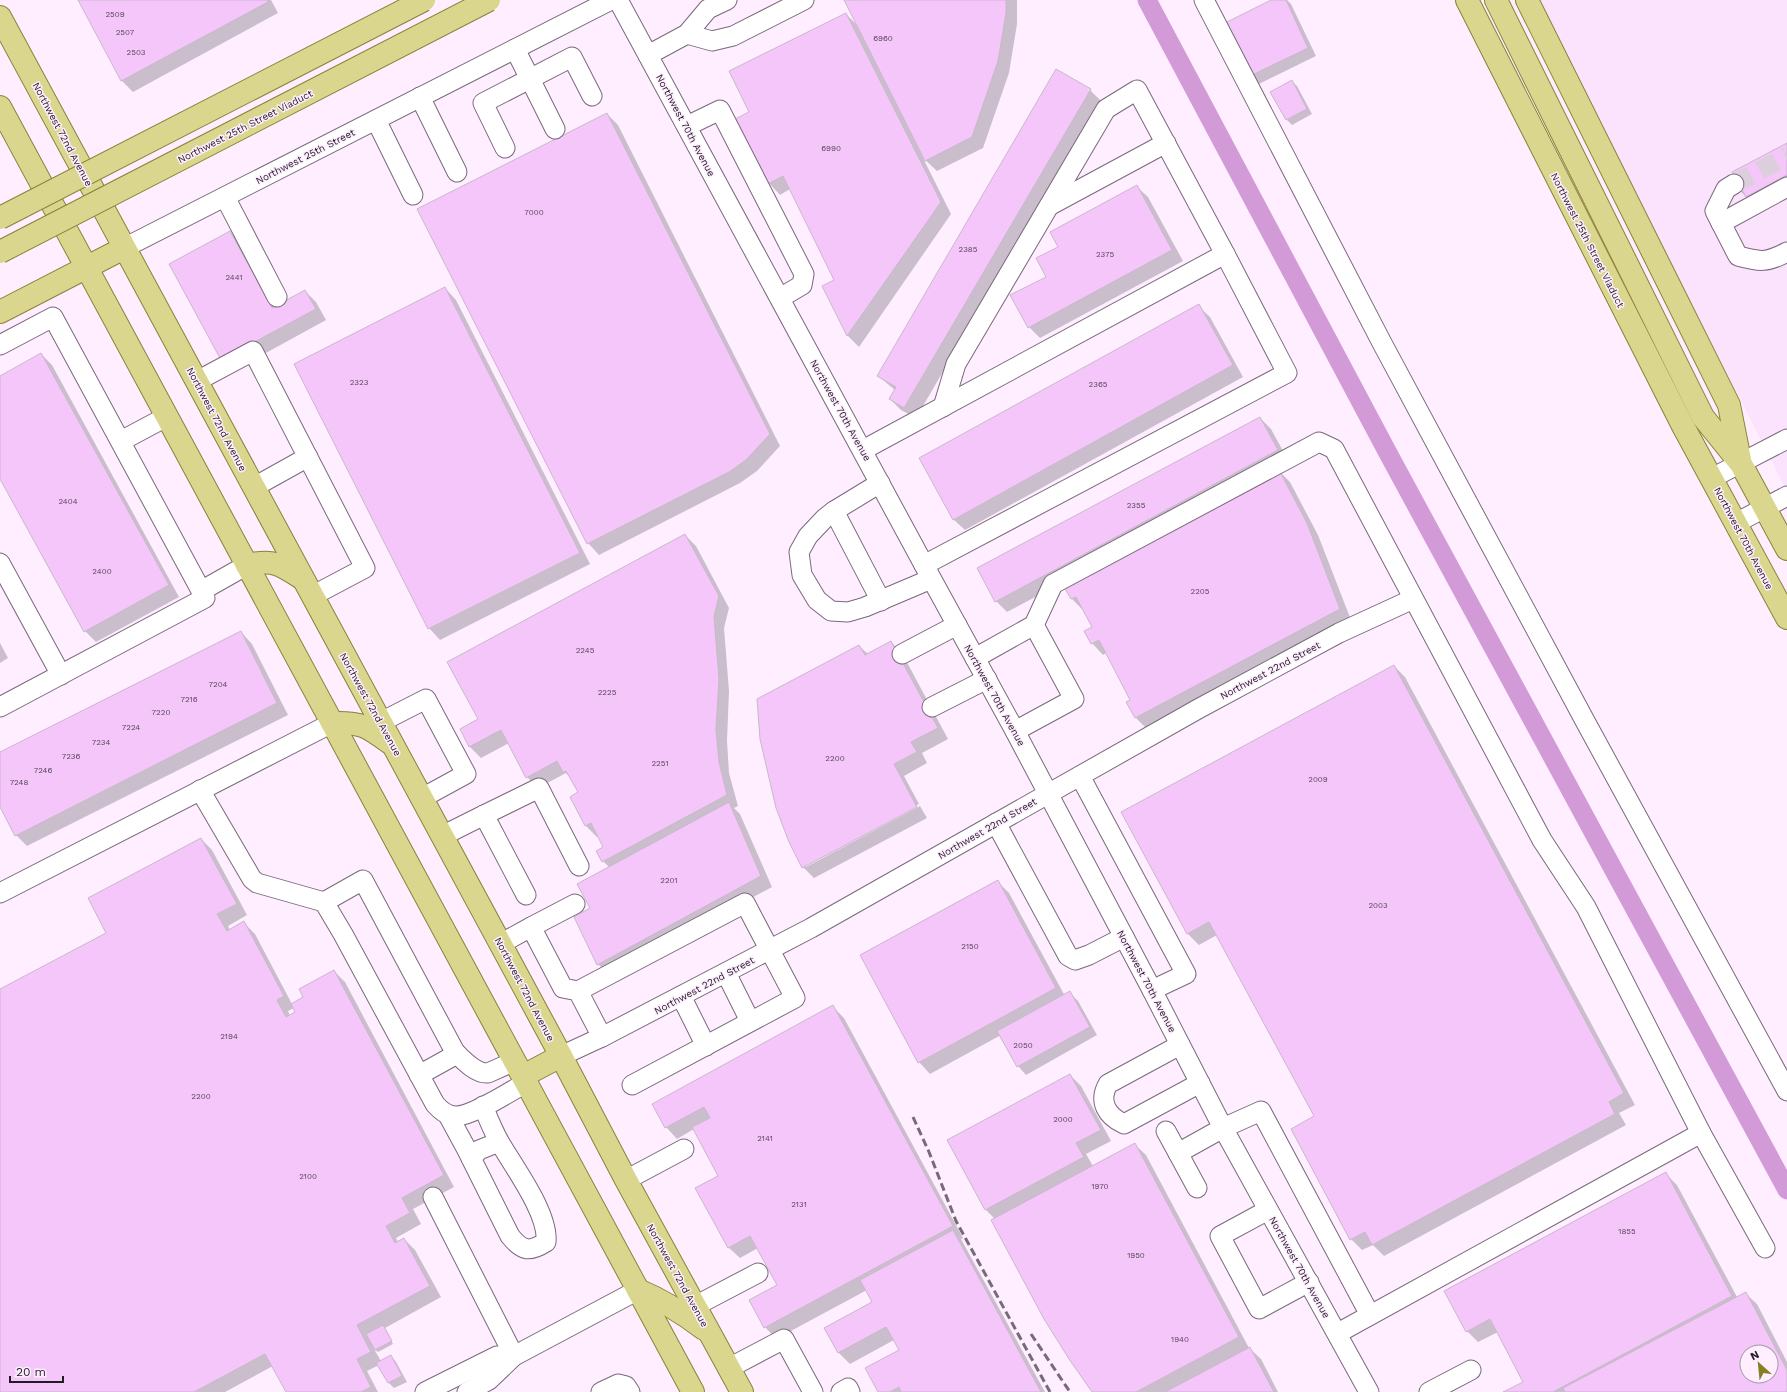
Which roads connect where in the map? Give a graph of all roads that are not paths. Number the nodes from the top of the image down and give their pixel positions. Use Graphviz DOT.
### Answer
graph roads {
  1 [pos="424,0"];
  2 [pos="489,0"];
  3 [pos="611,0"];
  4 [pos="618,0"];
  5 [pos="727,0"];
  6 [pos="804,0"];
  7 [pos="1204,0"];
  8 [pos="1468,0"];
  9 [pos="1496,0"];
  10 [pos="1527,0"];
  11 [pos="0,17"];
  12 [pos="687,34"];
  13 [pos="515,49"];
  14 [pos="648,55"];
  15 [pos="530,79"];
  16 [pos="592,96"];
  17 [pos="420,97"];
  18 [pos="0,107"];
  19 [pos="376,120"];
  20 [pos="687,126"];
  21 [pos="555,129"];
  22 [pos="1166,143"];
  23 [pos="506,148"];
  24 [pos="457,172"];
  25 [pos="1734,184"];
  26 [pos="1787,187"];
  27 [pos="95,193"];
  28 [pos="413,195"];
  29 [pos="225,197"];
  30 [pos="1049,206"];
  31 [pos="57,213"];
  32 [pos="0,218"];
  33 [pos="1721,223"];
  34 [pos="0,242"];
  35 [pos="124,248"];
  36 [pos="0,252"];
  37 [pos="1787,252"];
  38 [pos="1225,254"];
  39 [pos="87,268"];
  40 [pos="277,297"];
  41 [pos="780,298"];
  42 [pos="0,312"];
  43 [pos="0,345"];
  44 [pos="197,381"];
  45 [pos="943,407"];
  46 [pos="166,417"];
  47 [pos="1787,439"];
  48 [pos="121,442"];
  49 [pos="862,450"];
  50 [pos="308,457"];
  51 [pos="1741,464"];
  52 [pos="1712,478"];
  53 [pos="880,483"];
  54 [pos="254,487"];
  55 [pos="1787,496"];
  56 [pos="1765,508"];
  57 [pos="834,511"];
  58 [pos="1736,523"];
  59 [pos="1787,549"];
  60 [pos="0,563"];
  61 [pos="247,565"];
  62 [pos="927,572"];
  63 [pos="308,588"];
  64 [pos="200,591"];
  65 [pos="1413,599"];
  66 [pos="881,600"];
  67 [pos="1787,618"];
  68 [pos="957,625"];
  69 [pos="1034,625"];
  70 [pos="902,654"];
  71 [pos="975,658"];
  72 [pos="61,675"];
  73 [pos="987,679"];
  74 [pos="0,707"];
  75 [pos="932,707"];
  76 [pos="381,722"];
  77 [pos="332,723"];
  78 [pos="1015,731"];
  79 [pos="395,747"];
  80 [pos="1080,776"];
  81 [pos="200,790"];
  82 [pos="1047,794"];
  83 [pos="422,798"];
  84 [pos="484,815"];
  85 [pos="996,823"];
  86 [pos="442,836"];
  87 [pos="579,866"];
  88 [pos="0,893"];
  89 [pos="526,895"];
  90 [pos="324,902"];
  91 [pos="575,904"];
  92 [pos="532,927"];
  93 [pos="1124,937"];
  94 [pos="500,944"];
  95 [pos="768,951"];
  96 [pos="726,973"];
  97 [pos="1152,990"];
  98 [pos="578,991"];
  99 [pos="681,996"];
  100 [pos="750,1021"];
  101 [pos="602,1037"];
  102 [pos="1180,1045"];
  103 [pos="706,1046"];
  104 [pos="457,1054"];
  105 [pos="561,1056"];
  106 [pos="522,1073"];
  107 [pos="419,1075"];
  108 [pos="1200,1083"];
  109 [pos="632,1085"];
  110 [pos="1787,1091"];
  111 [pos="483,1106"];
  112 [pos="448,1115"];
  113 [pos="1223,1128"];
  114 [pos="1166,1131"];
  115 [pos="1701,1133"];
  116 [pos="499,1142"];
  117 [pos="684,1149"];
  118 [pos="1178,1153"];
  119 [pos="471,1158"];
  120 [pos="626,1180"];
  121 [pos="1197,1188"];
  122 [pos="433,1197"];
  123 [pos="1268,1210"];
  124 [pos="1765,1248"];
  125 [pos="758,1273"];
  126 [pos="1309,1282"];
  127 [pos="638,1290"];
  128 [pos="696,1306"];
  129 [pos="1370,1315"];
  130 [pos="710,1333"];
  131 [pos="1338,1334"];
  132 [pos="514,1356"];
  133 [pos="729,1368"];
  134 [pos="1471,1370"];
  135 [pos="425,1392"];
  136 [pos="466,1392"];
  137 [pos="601,1392"];
  138 [pos="630,1392"];
  139 [pos="693,1392"];
  140 [pos="742,1392"];
  141 [pos="813,1392"];
  142 [pos="841,1392"];
  143 [pos="850,1392"];
  144 [pos="1369,1392"];
  145 [pos="1429,1392"];
  1 -- 32 [label="main road, bridge"];
  2 -- 27 [label="street"];
  2 -- 36 [label="main road, Northwest 25th Street Viaduct, bridge"];
  3 -- 13 [label="street, Northwest 25th Street"];
  4 -- 14 [label="street, Northwest 70th Avenue"];
  5 -- 12 [label="street"];
  6 -- 12 [label="street"];
  7 -- 110 [label="street"];
  8 -- 52 [label="main road, Northwest 25th Street Viaduct"];
  9 -- 51 [label="main road"];
  10 -- 51 [label="main road"];
  11 -- 27 [label="main road, Northwest 72nd Avenue"];
  12 -- 14 [label="street"];
  13 -- 15 [label="street"];
  13 -- 17 [label="street, Northwest 25th Street"];
  14 -- 20 [label="street, Northwest 70th Avenue"];
  15 -- 16 [label="street"];
  15 -- 21 [label="street"];
  15 -- 23 [label="street"];
  17 -- 19 [label="street, Northwest 25th Street"];
  17 -- 24 [label="street"];
  18 -- 31 [label="main road"];
  19 -- 28 [label="street"];
  19 -- 29 [label="street, Northwest 25th Street"];
  20 -- 41 [label="street, Northwest 70th Avenue"];
  20 -- 41 [label="street"];
  22 -- 30 [label="street"];
  22 -- 30 [label="street"];
  22 -- 38 [label="street"];
  25 -- 33 [label="street"];
  26 -- 33 [label="street"];
  27 -- 31 [label="main road"];
  27 -- 35 [label="main road, Northwest 72nd Avenue"];
  29 -- 35 [label="street, Northwest 25th Street"];
  29 -- 40 [label="street"];
  30 -- 45 [label="street"];
  31 -- 34 [label="main road"];
  31 -- 39 [label="main road"];
  33 -- 37 [label="street"];
  35 -- 39 [label="main road, Northwest 25th Street"];
  35 -- 44 [label="main road, Northwest 72nd Avenue"];
  38 -- 45 [label="street"];
  38 -- 62 [label="street"];
  39 -- 42 [label="main road, Northwest 25th Street"];
  39 -- 46 [label="main road"];
  41 -- 49 [label="street, Northwest 70th Avenue"];
  43 -- 48 [label="street"];
  44 -- 50 [label="street"];
  44 -- 54 [label="main road, Northwest 72nd Avenue"];
  45 -- 49 [label="street"];
  46 -- 48 [label="street"];
  46 -- 61 [label="main road"];
  47 -- 51 [label="street"];
  48 -- 64 [label="street"];
  49 -- 53 [label="street, Northwest 70th Avenue"];
  50 -- 54 [label="street"];
  50 -- 63 [label="street"];
  51 -- 52 [label="street"];
  51 -- 56 [label="main road"];
  52 -- 58 [label="main road, Northwest 70th Avenue"];
  53 -- 57 [label="street"];
  53 -- 62 [label="street, Northwest 70th Avenue"];
  54 -- 63 [label="main road, Northwest 72nd Avenue"];
  55 -- 56 [label="street"];
  56 -- 58 [label="street"];
  56 -- 59 [label="main road"];
  57 -- 66 [label="street"];
  57 -- 66 [label="street"];
  58 -- 67 [label="main road, Northwest 70th Avenue"];
  60 -- 72 [label="street"];
  61 -- 63 [label="main road"];
  61 -- 64 [label="street"];
  61 -- 77 [label="main road"];
  62 -- 66 [label="street"];
  62 -- 68 [label="street, Northwest 70th Avenue"];
  63 -- 76 [label="main road, Northwest 72nd Avenue"];
  64 -- 72 [label="street"];
  65 -- 69 [label="street"];
  65 -- 80 [label="street, Northwest 22nd Street"];
  65 -- 115 [label="street"];
  68 -- 70 [label="street"];
  68 -- 71 [label="street, Northwest 70th Avenue"];
  69 -- 71 [label="street"];
  69 -- 78 [label="street"];
  71 -- 73 [label="street, Northwest 70th Avenue"];
  72 -- 74 [label="street"];
  73 -- 75 [label="street"];
  73 -- 78 [label="street, Northwest 70th Avenue"];
  76 -- 79 [label="main road, Northwest 72nd Avenue"];
  76 -- 83 [label="street"];
  77 -- 79 [label="main road"];
  77 -- 81 [label="street"];
  77 -- 106 [label="main road"];
  78 -- 82 [label="street, Northwest 70th Avenue"];
  79 -- 83 [label="main road, Northwest 72nd Avenue"];
  80 -- 82 [label="street, Northwest 22nd Street"];
  80 -- 97 [label="street"];
  81 -- 88 [label="street"];
  81 -- 90 [label="street"];
  82 -- 85 [label="street, Northwest 22nd Street"];
  82 -- 93 [label="street, Northwest 70th Avenue"];
  83 -- 86 [label="main road, Northwest 72nd Avenue"];
  84 -- 86 [label="street"];
  84 -- 87 [label="street"];
  84 -- 89 [label="street"];
  85 -- 93 [label="street"];
  85 -- 95 [label="street, Northwest 22nd Street"];
  86 -- 94 [label="main road, Northwest 72nd Avenue"];
  90 -- 104 [label="street"];
  90 -- 107 [label="street"];
  91 -- 92 [label="street"];
  92 -- 94 [label="street"];
  92 -- 98 [label="street"];
  93 -- 97 [label="street, Northwest 70th Avenue"];
  94 -- 105 [label="main road, Northwest 72nd Avenue"];
  95 -- 96 [label="street, Northwest 22nd Street"];
  95 -- 98 [label="street"];
  95 -- 100 [label="street"];
  96 -- 99 [label="street, Northwest 22nd Street"];
  96 -- 100 [label="street"];
  97 -- 102 [label="street, Northwest 70th Avenue"];
  98 -- 101 [label="street"];
  99 -- 101 [label="street, Northwest 22nd Street"];
  99 -- 103 [label="street"];
  100 -- 103 [label="street"];
  101 -- 105 [label="street, Northwest 22nd Street"];
  102 -- 108 [label="street, Northwest 70th Avenue"];
  102 -- 108 [label="street"];
  103 -- 109 [label="street"];
  104 -- 106 [label="street"];
  104 -- 107 [label="street"];
  105 -- 106 [label="main road"];
  105 -- 120 [label="main road, Northwest 72nd Avenue"];
  106 -- 111 [label="street"];
  106 -- 127 [label="main road"];
  107 -- 112 [label="street"];
  108 -- 113 [label="street, Northwest 70th Avenue"];
  111 -- 112 [label="street"];
  111 -- 116 [label="street"];
  112 -- 119 [label="street"];
  113 -- 118 [label="street"];
  113 -- 123 [label="street, Northwest 70th Avenue"];
  113 -- 129 [label="street"];
  114 -- 118 [label="street"];
  115 -- 124 [label="street"];
  115 -- 129 [label="street"];
  116 -- 119 [label="street"];
  116 -- 119 [label="street"];
  117 -- 120 [label="street"];
  118 -- 121 [label="street"];
  120 -- 128 [label="main road, Northwest 72nd Avenue"];
  122 -- 132 [label="street"];
  123 -- 126 [label="street, Northwest 70th Avenue"];
  123 -- 126 [label="street"];
  125 -- 128 [label="street"];
  126 -- 131 [label="street, Northwest 70th Avenue"];
  127 -- 130 [label="main road"];
  127 -- 132 [label="street"];
  127 -- 139 [label="main road"];
  128 -- 130 [label="main road, Northwest 72nd Avenue"];
  129 -- 131 [label="street"];
  130 -- 133 [label="main road, Northwest 72nd Avenue"];
  131 -- 144 [label="street, Northwest 70th Avenue"];
  132 -- 135 [label="street"];
  132 -- 136 [label="street"];
  133 -- 140 [label="main road, Northwest 72nd Avenue"];
  133 -- 141 [label="street"];
  134 -- 145 [label="street"];
  137 -- 138 [label="street"];
  142 -- 143 [label="street"];
}
